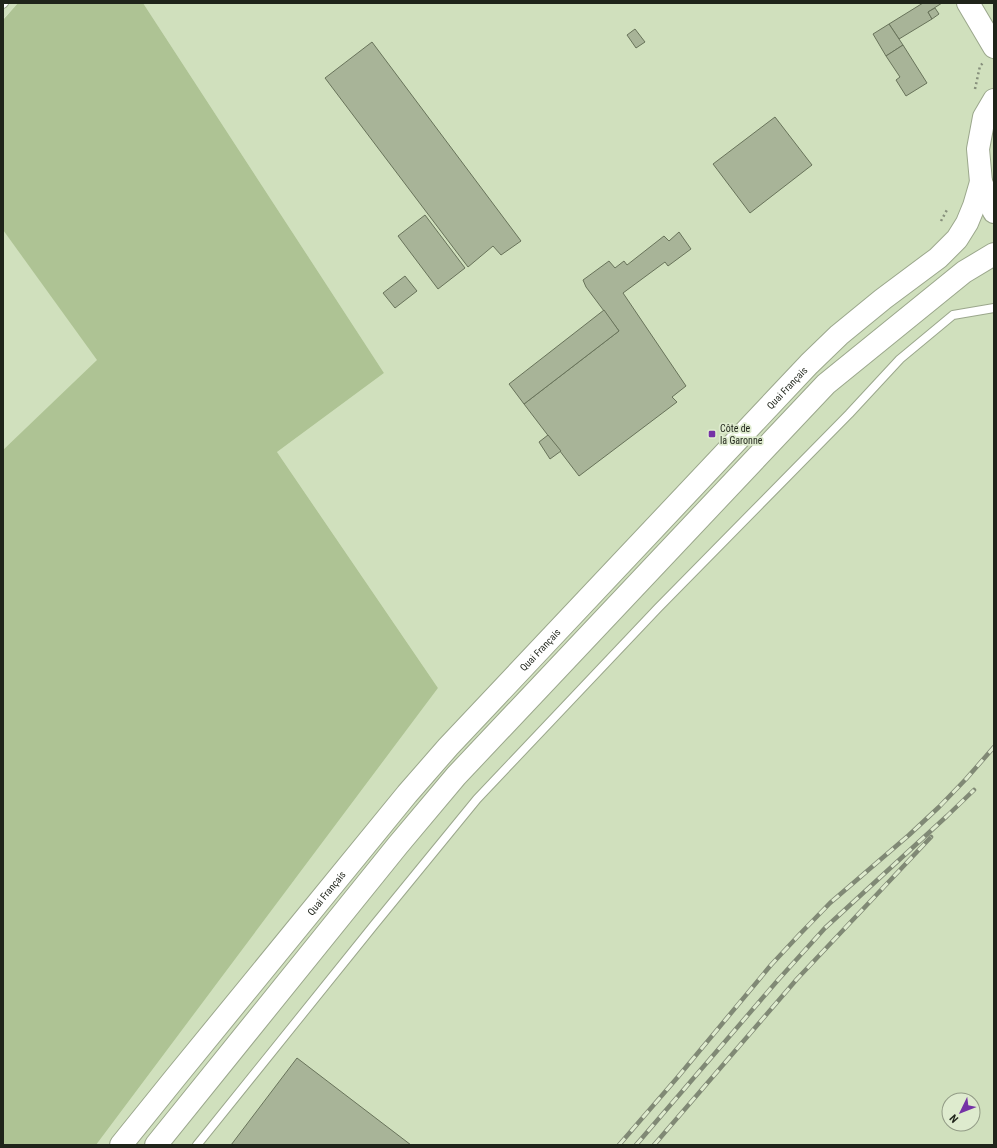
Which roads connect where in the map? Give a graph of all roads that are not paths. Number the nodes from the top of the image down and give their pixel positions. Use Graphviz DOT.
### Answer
graph roads {
  1 [pos="968,3"];
  2 [pos="994,48"];
  3 [pos="994,100"];
  4 [pos="981,182"];
  5 [pos="994,212"];
  6 [pos="994,254"];
  7 [pos="994,308"];
  8 [pos="121,1145"];
  9 [pos="156,1145"];
  10 [pos="197,1145"];
  1 -- 2 [label="main road"];
  3 -- 4 [label="main road"];
  4 -- 5 [label="main road"];
  4 -- 8 [label="main road, Quai Français"];
  6 -- 9 [label="main road"];
  7 -- 10 [label="lane"];
}
